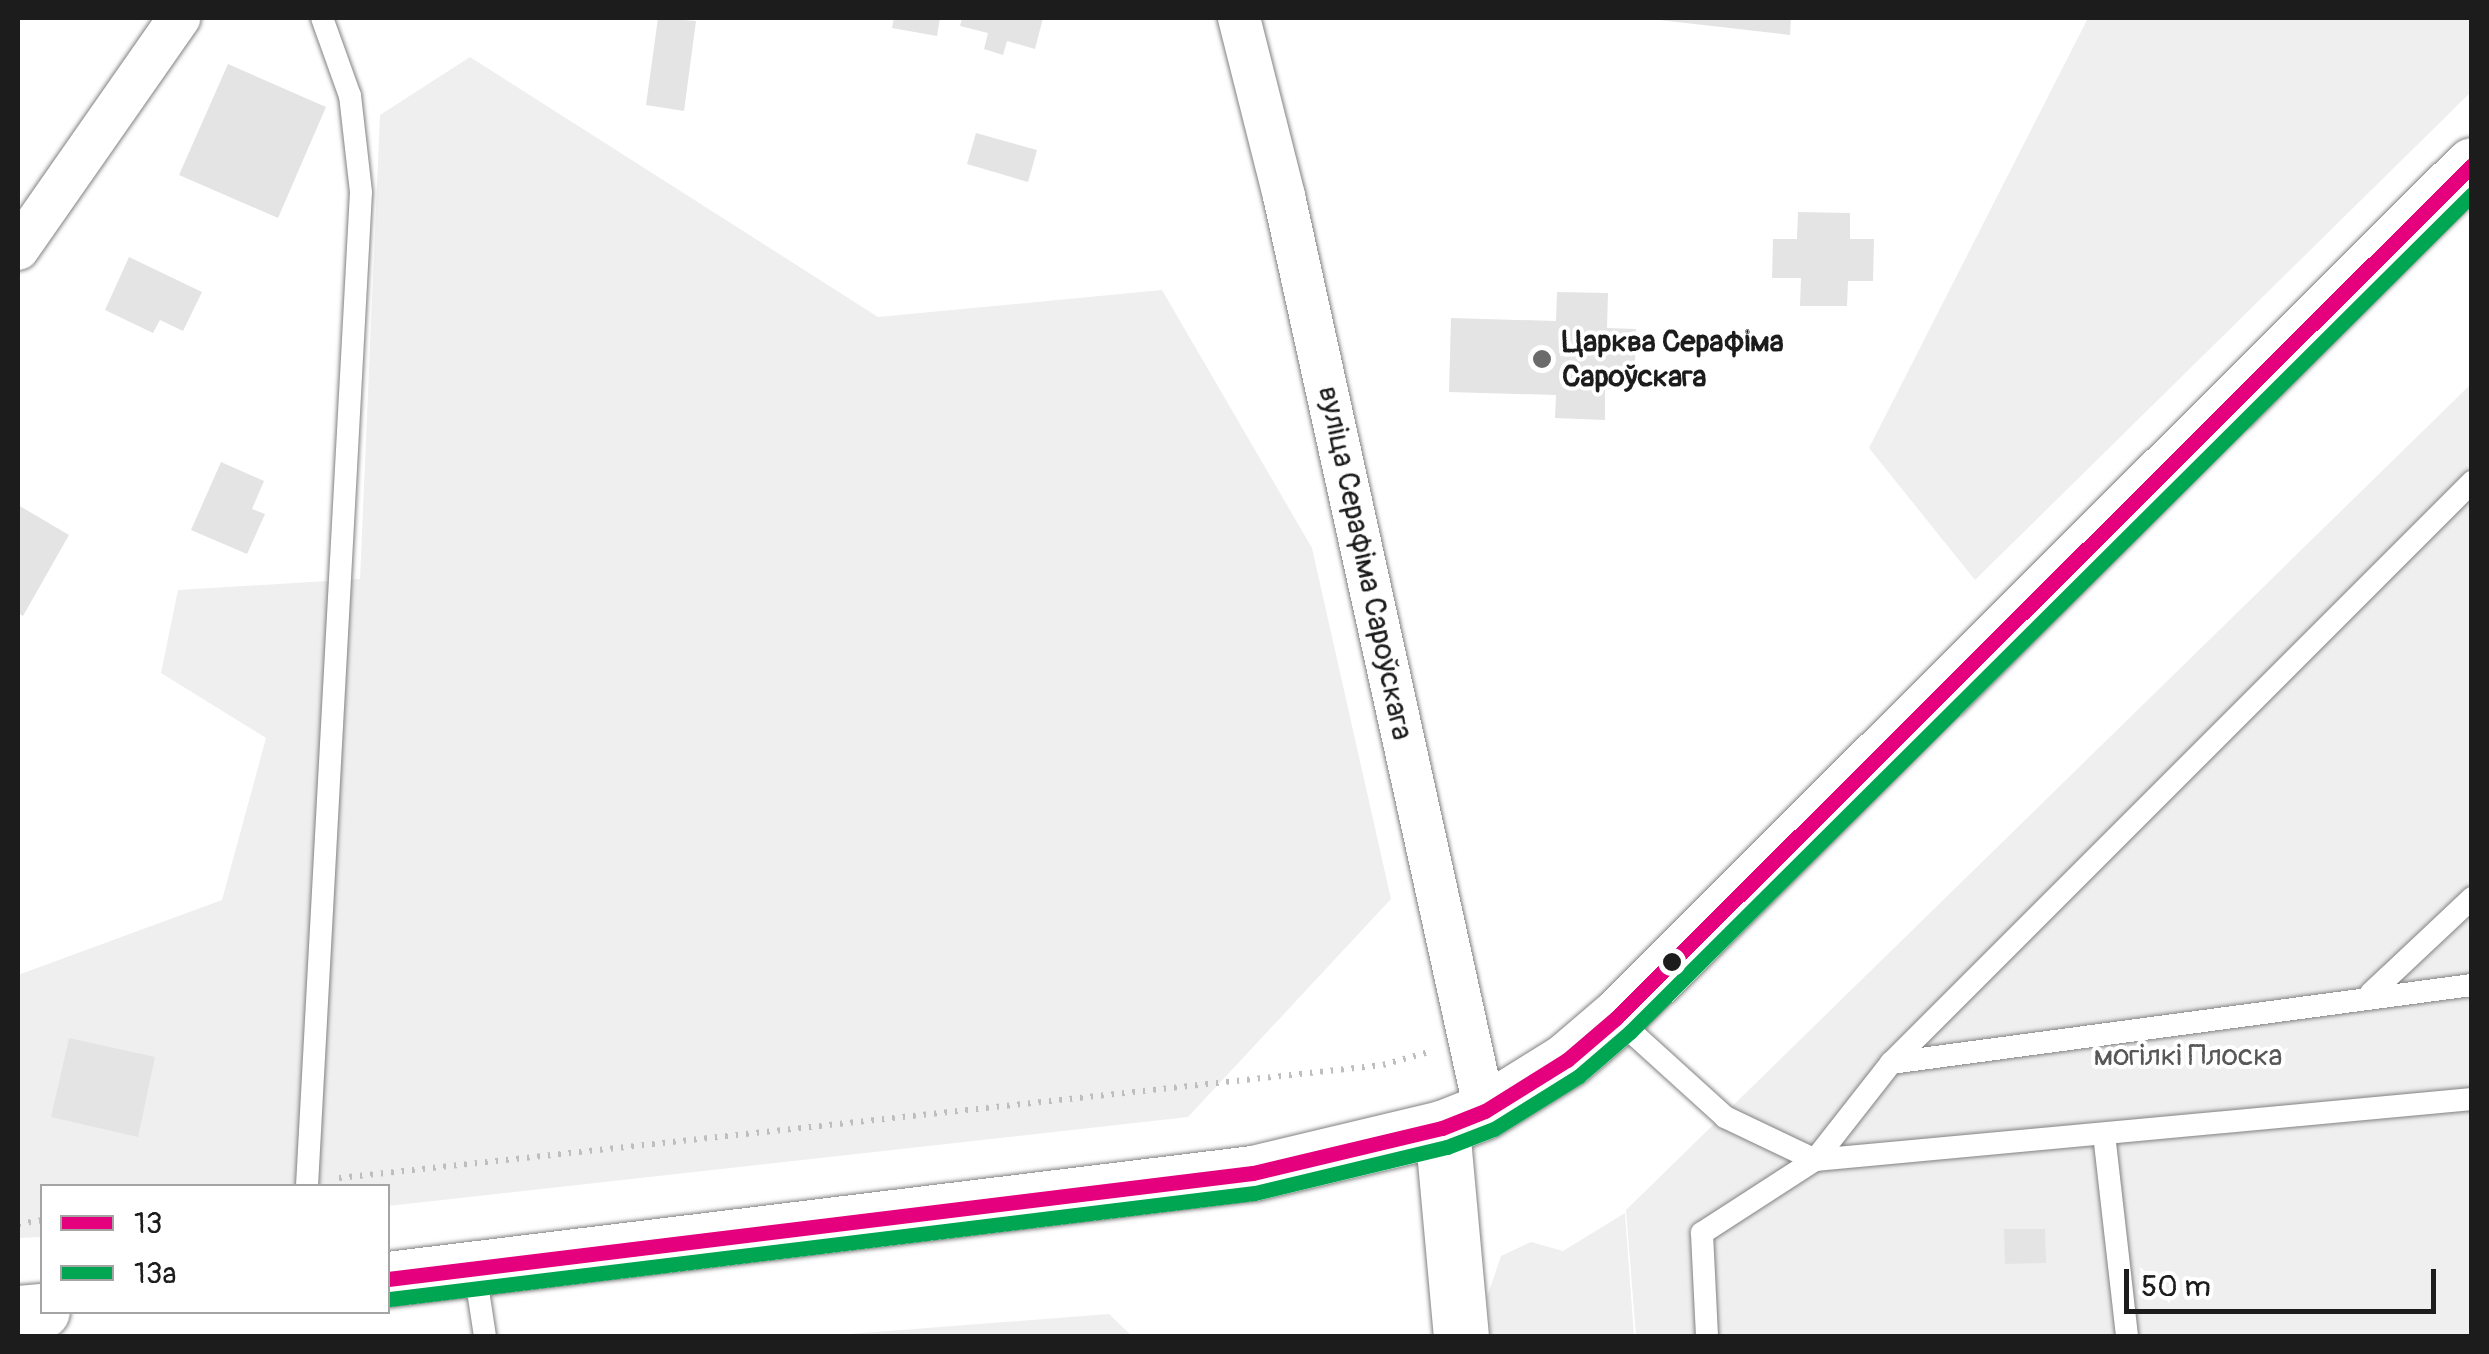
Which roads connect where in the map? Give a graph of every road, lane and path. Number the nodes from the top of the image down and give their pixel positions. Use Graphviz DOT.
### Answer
graph roads {
  1 [pos="180,18"];
  2 [pos="322,18"];
  3 [pos="1239,18"];
  4 [pos="2472,165"];
  5 [pos="18,250"];
  6 [pos="2472,482"];
  7 [pos="2472,898"];
  8 [pos="2472,984"];
  9 [pos="2371,993"];
  10 [pos="1616,1018"];
  11 [pos="1469,1041"];
  12 [pos="1890,1063"];
  13 [pos="2472,1099"];
  14 [pos="1463,1120"];
  15 [pos="2104,1134"];
  16 [pos="1815,1160"];
  17 [pos="307,1184"];
  18 [pos="475,1271"];
  19 [pos="390,1279"];
  20 [pos="485,1336"];
  21 [pos="1461,1336"];
  22 [pos="1707,1336"];
  23 [pos="2127,1336"];
  1 -- 5 [label="street"];
  2 -- 17 [label="lane"];
  3 -- 11 [label="street, вуліца Серафіма Сароўскага"];
  4 -- 10 [label="main road"];
  6 -- 12 [label="lane"];
  7 -- 9 [label="lane"];
  8 -- 9 [label="lane"];
  9 -- 12 [label="lane"];
  10 -- 14 [label="main road"];
  10 -- 16 [label="lane"];
  11 -- 14 [label="street, вуліца Серафіма Сароўскага"];
  11 -- 17 [label="path"];
  12 -- 16 [label="lane"];
  13 -- 15 [label="lane"];
  14 -- 18 [label="main road"];
  14 -- 21 [label="main road"];
  15 -- 16 [label="lane"];
  15 -- 23 [label="lane"];
  16 -- 22 [label="lane"];
  18 -- 19 [label="main road"];
  18 -- 20 [label="lane"];
}
